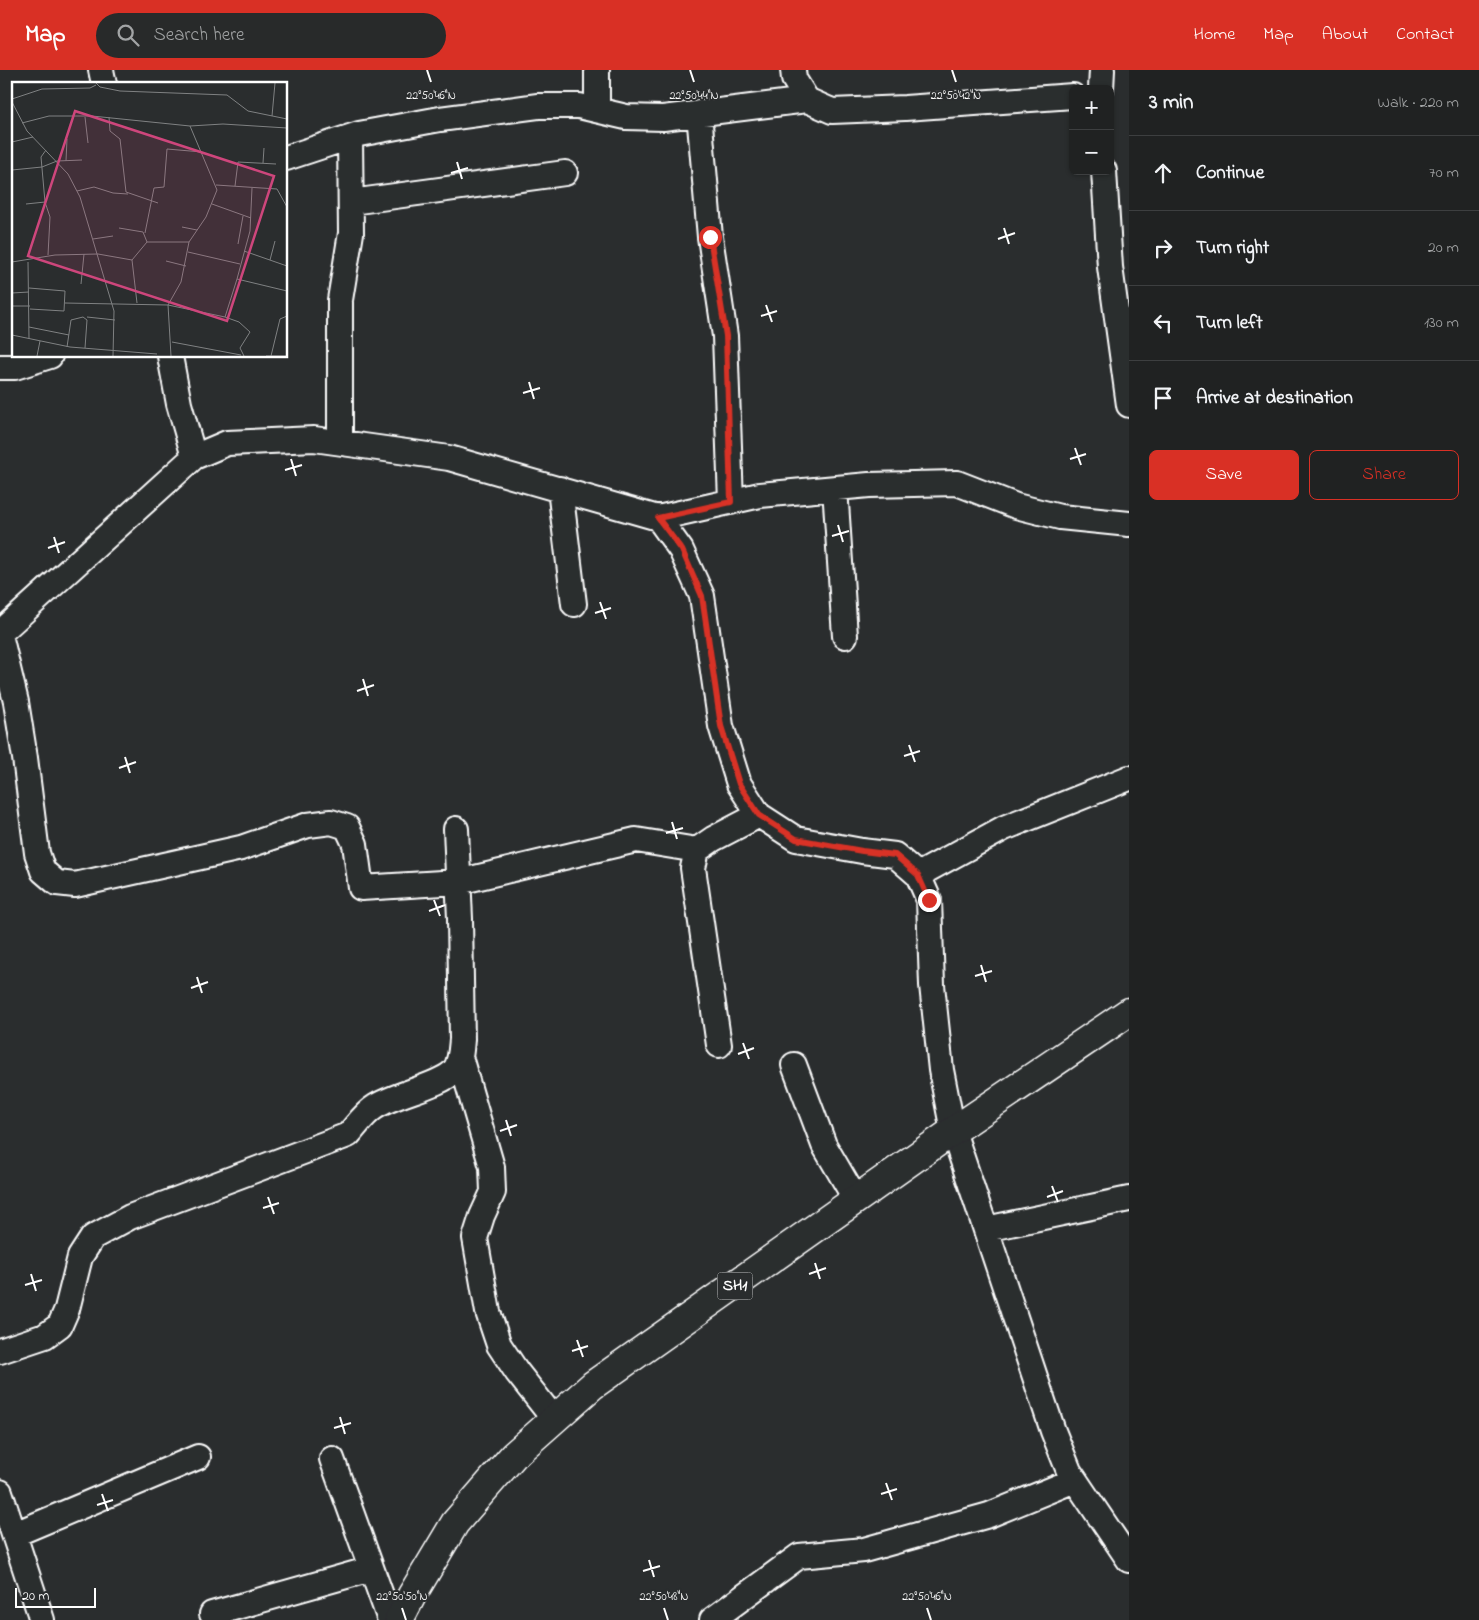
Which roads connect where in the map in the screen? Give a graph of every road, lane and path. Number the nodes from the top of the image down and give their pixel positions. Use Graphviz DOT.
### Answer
graph roads {
  1 [pos="597,70"];
  2 [pos="793,70"];
  3 [pos="1102,70"];
  4 [pos="1101,85"];
  5 [pos="1069,96"];
  6 [pos="807,100"];
  7 [pos="597,110"];
  8 [pos="699,113"];
  9 [pos="350,137"];
  10 [pos="288,157"];
  11 [pos="565,173"];
  12 [pos="1104,175"];
  13 [pos="350,202"];
  14 [pos="44,358"];
  15 [pos="170,358"];
  16 [pos="0,367"];
  17 [pos="1129,405"];
  18 [pos="340,442"];
  19 [pos="194,458"];
  20 [pos="835,488"];
  21 [pos="560,489"];
  22 [pos="731,502"];
  23 [pos="658,518"];
  24 [pos="1129,524"];
  25 [pos="574,604"];
  26 [pos="0,634"];
  27 [pos="845,636"];
  28 [pos="1129,778"];
  29 [pos="759,815"];
  30 [pos="456,828"];
  31 [pos="697,850"];
  32 [pos="918,875"];
  33 [pos="458,882"];
  34 [pos="1129,1012"];
  35 [pos="719,1045"];
  36 [pos="460,1057"];
  37 [pos="794,1065"];
  38 [pos="953,1131"];
  39 [pos="1129,1198"];
  40 [pos="856,1200"];
  41 [pos="986,1229"];
  42 [pos="0,1351"];
  43 [pos="554,1419"];
  44 [pos="198,1457"];
  45 [pos="332,1460"];
  46 [pos="1075,1480"];
  47 [pos="0,1492"];
  48 [pos="15,1534"];
  49 [pos="1129,1560"];
  50 [pos="371,1568"];
  51 [pos="212,1614"];
  52 [pos="42,1620"];
  53 [pos="390,1620"];
  54 [pos="399,1620"];
  55 [pos="712,1620"];
  1 -- 7 [label="street"];
  2 -- 6 [label="street"];
  3 -- 4 [label="street"];
  5 -- 6 [label="street"];
  6 -- 8 [label="street"];
  7 -- 8 [label="street"];
  7 -- 9 [label="street"];
  8 -- 22 [label="street"];
  9 -- 10 [label="street"];
  9 -- 13 [label="street"];
  11 -- 13 [label="street"];
  12 -- 17 [label="street"];
  13 -- 18 [label="street"];
  14 -- 16 [label="street"];
  15 -- 19 [label="street"];
  18 -- 19 [label="street"];
  18 -- 21 [label="street"];
  19 -- 26 [label="street"];
  20 -- 22 [label="street"];
  20 -- 24 [label="street"];
  20 -- 27 [label="street"];
  21 -- 23 [label="street"];
  21 -- 25 [label="street"];
  22 -- 23 [label="street"];
  23 -- 29 [label="street"];
  26 -- 33 [label="street"];
  28 -- 32 [label="street"];
  29 -- 31 [label="street"];
  29 -- 32 [label="street"];
  30 -- 33 [label="street"];
  31 -- 33 [label="street"];
  31 -- 35 [label="street"];
  32 -- 38 [label="street"];
  33 -- 36 [label="street"];
  34 -- 38 [label="main road, SH1"];
  36 -- 42 [label="street"];
  36 -- 43 [label="street"];
  37 -- 40 [label="street"];
  38 -- 40 [label="main road, SH1"];
  38 -- 41 [label="street"];
  39 -- 41 [label="street"];
  40 -- 43 [label="main road, SH1"];
  41 -- 46 [label="street"];
  43 -- 54 [label="main road, SH1"];
  44 -- 48 [label="street"];
  45 -- 50 [label="street"];
  46 -- 49 [label="street"];
  46 -- 55 [label="street"];
  47 -- 48 [label="street"];
  48 -- 52 [label="street"];
  50 -- 51 [label="street"];
  50 -- 53 [label="street"];
}
